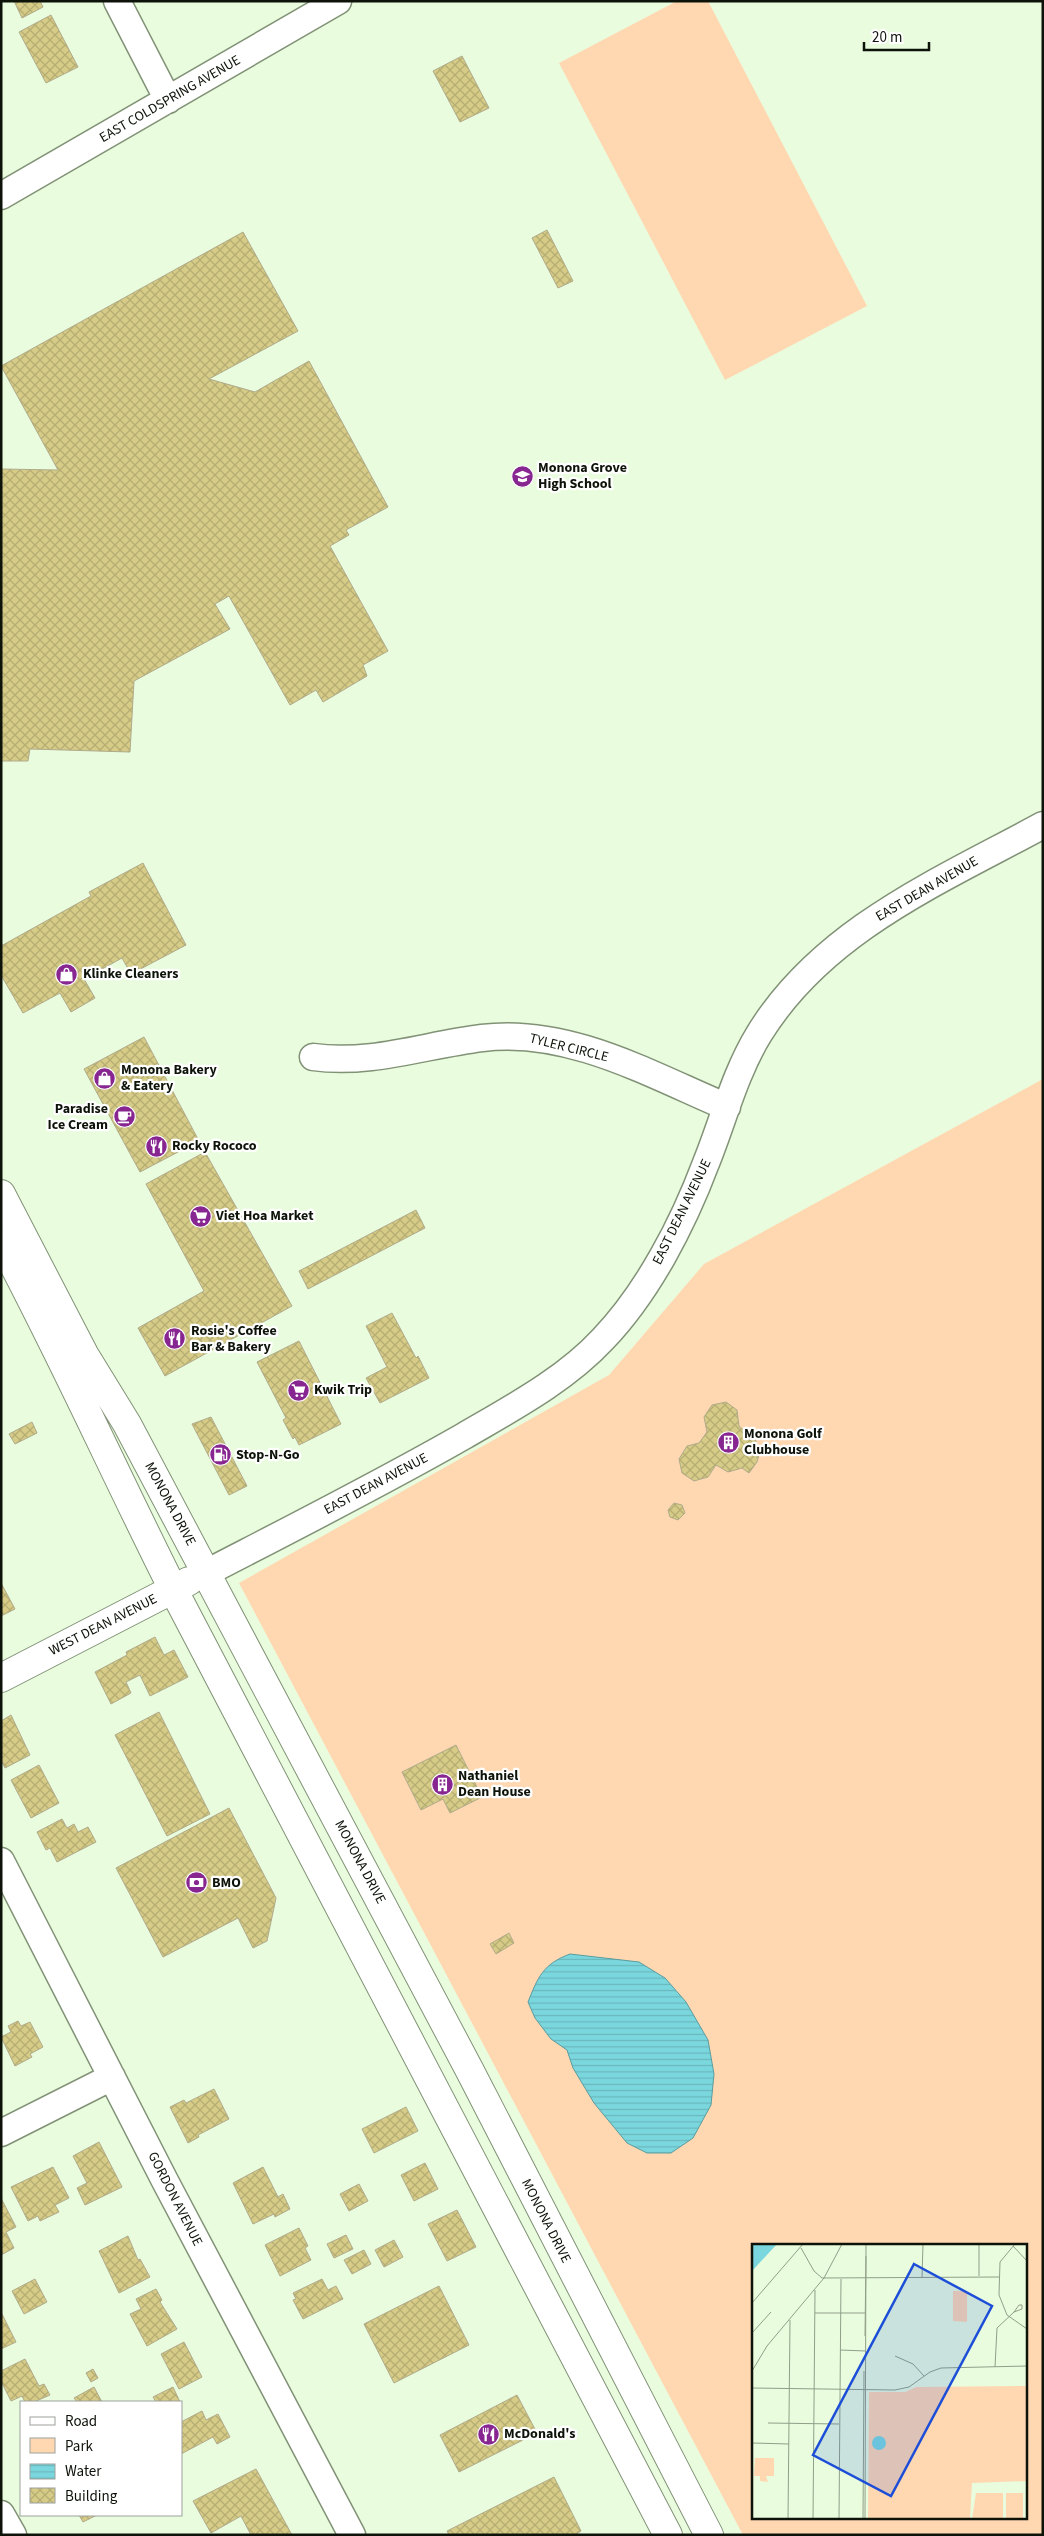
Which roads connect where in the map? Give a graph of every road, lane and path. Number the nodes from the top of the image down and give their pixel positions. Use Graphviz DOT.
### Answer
graph roads {
  1 [pos="118,1"];
  2 [pos="338,1"];
  3 [pos="168,100"];
  4 [pos="1,196"];
  5 [pos="1043,825"];
  6 [pos="313,1057"];
  7 [pos="727,1107"];
  8 [pos="1,1194"];
  9 [pos="1,1241"];
  10 [pos="206,1573"];
  11 [pos="173,1589"];
  12 [pos="1,1678"];
  13 [pos="1,1861"];
  14 [pos="112,2077"];
  15 [pos="1,2133"];
  16 [pos="1,2514"];
  17 [pos="705,2528"];
  18 [pos="12,2535"];
  19 [pos="352,2535"];
  20 [pos="668,2535"];
  21 [pos="675,2535"];
  1 -- 3 [label="street"];
  2 -- 3 [label="street, EAST COLDSPRING AVENUE"];
  3 -- 4 [label="street, EAST COLDSPRING AVENUE"];
  5 -- 7 [label="street, EAST DEAN AVENUE"];
  6 -- 7 [label="street, TYLER CIRCLE"];
  7 -- 10 [label="street, EAST DEAN AVENUE"];
  8 -- 10 [label="street, MONONA DRIVE"];
  9 -- 11 [label="street"];
  10 -- 11 [label="street, WEST DEAN AVENUE"];
  10 -- 17 [label="street, MONONA DRIVE"];
  11 -- 12 [label="street, WEST DEAN AVENUE"];
  11 -- 20 [label="street"];
  13 -- 14 [label="street, GORDON AVENUE"];
  14 -- 15 [label="street"];
  14 -- 19 [label="street, GORDON AVENUE"];
  16 -- 18 [label="street"];
  17 -- 21 [label="street"];
}
